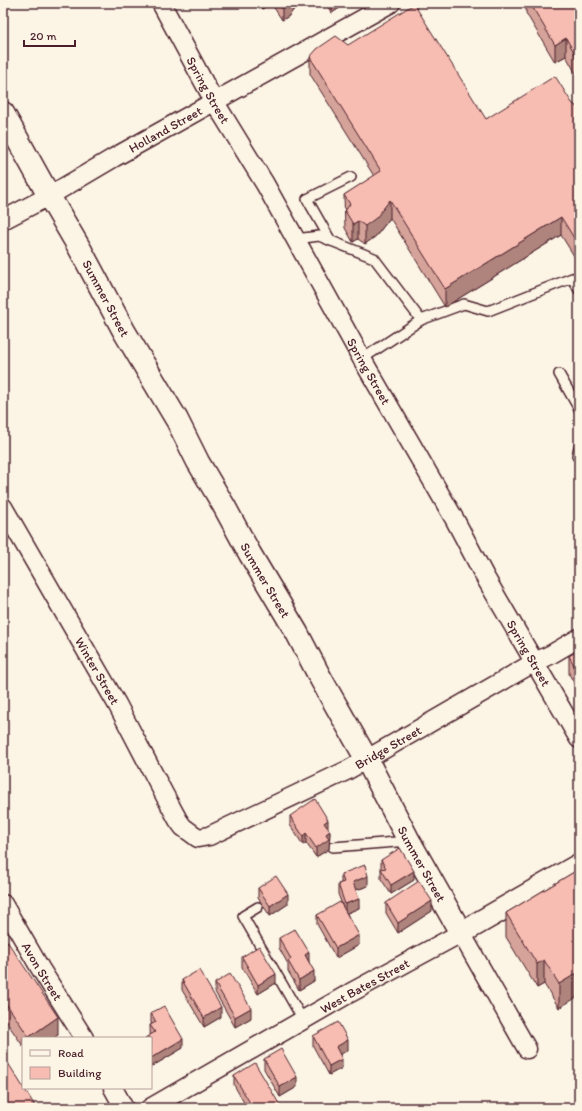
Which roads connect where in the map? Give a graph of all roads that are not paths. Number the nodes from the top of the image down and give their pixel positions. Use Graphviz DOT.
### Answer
graph roads {
  1 [pos="161,3"];
  2 [pos="391,3"];
  3 [pos="214,101"];
  4 [pos="3,113"];
  5 [pos="351,176"];
  6 [pos="49,196"];
  7 [pos="3,220"];
  8 [pos="296,239"];
  9 [pos="331,241"];
  10 [pos="579,290"];
  11 [pos="421,320"];
  12 [pos="362,359"];
  13 [pos="559,374"];
  14 [pos="579,409"];
  15 [pos="3,507"];
  16 [pos="579,638"];
  17 [pos="535,662"];
  18 [pos="579,739"];
  19 [pos="367,760"];
  20 [pos="191,833"];
  21 [pos="409,841"];
  22 [pos="332,847"];
  23 [pos="579,865"];
  24 [pos="3,904"];
  25 [pos="258,907"];
  26 [pos="461,933"];
  27 [pos="303,1020"];
  28 [pos="83,1037"];
  29 [pos="527,1049"];
  30 [pos="113,1089"];
  31 [pos="124,1108"];
  32 [pos="150,1108"];
  1 -- 3 [label="street, Spring Street"];
  2 -- 3 [label="street, Holland Street"];
  3 -- 6 [label="street, Holland Street"];
  3 -- 8 [label="street, Spring Street"];
  4 -- 6 [label="street, Summer Street"];
  5 -- 9 [label="lane"];
  6 -- 7 [label="street, Holland Street"];
  6 -- 19 [label="street, Summer Street"];
  8 -- 9 [label="lane"];
  8 -- 12 [label="street, Spring Street"];
  9 -- 11 [label="lane"];
  10 -- 11 [label="lane"];
  11 -- 12 [label="lane"];
  12 -- 17 [label="street, Spring Street"];
  13 -- 14 [label="lane"];
  15 -- 20 [label="street, Winter Street"];
  16 -- 17 [label="street, Bridge Street"];
  17 -- 18 [label="street, Spring Street"];
  17 -- 19 [label="street, Bridge Street"];
  19 -- 20 [label="street, Bridge Street"];
  19 -- 21 [label="street, Summer Street"];
  21 -- 22 [label="lane"];
  21 -- 26 [label="street, Summer Street"];
  23 -- 26 [label="street, West Bates Street"];
  24 -- 28 [label="street, Avon Street"];
  25 -- 27 [label="lane"];
  26 -- 27 [label="street, West Bates Street"];
  26 -- 29 [label="street, Summer Street"];
  27 -- 32 [label="street, West Bates Street"];
  30 -- 31 [label="street"];
}
